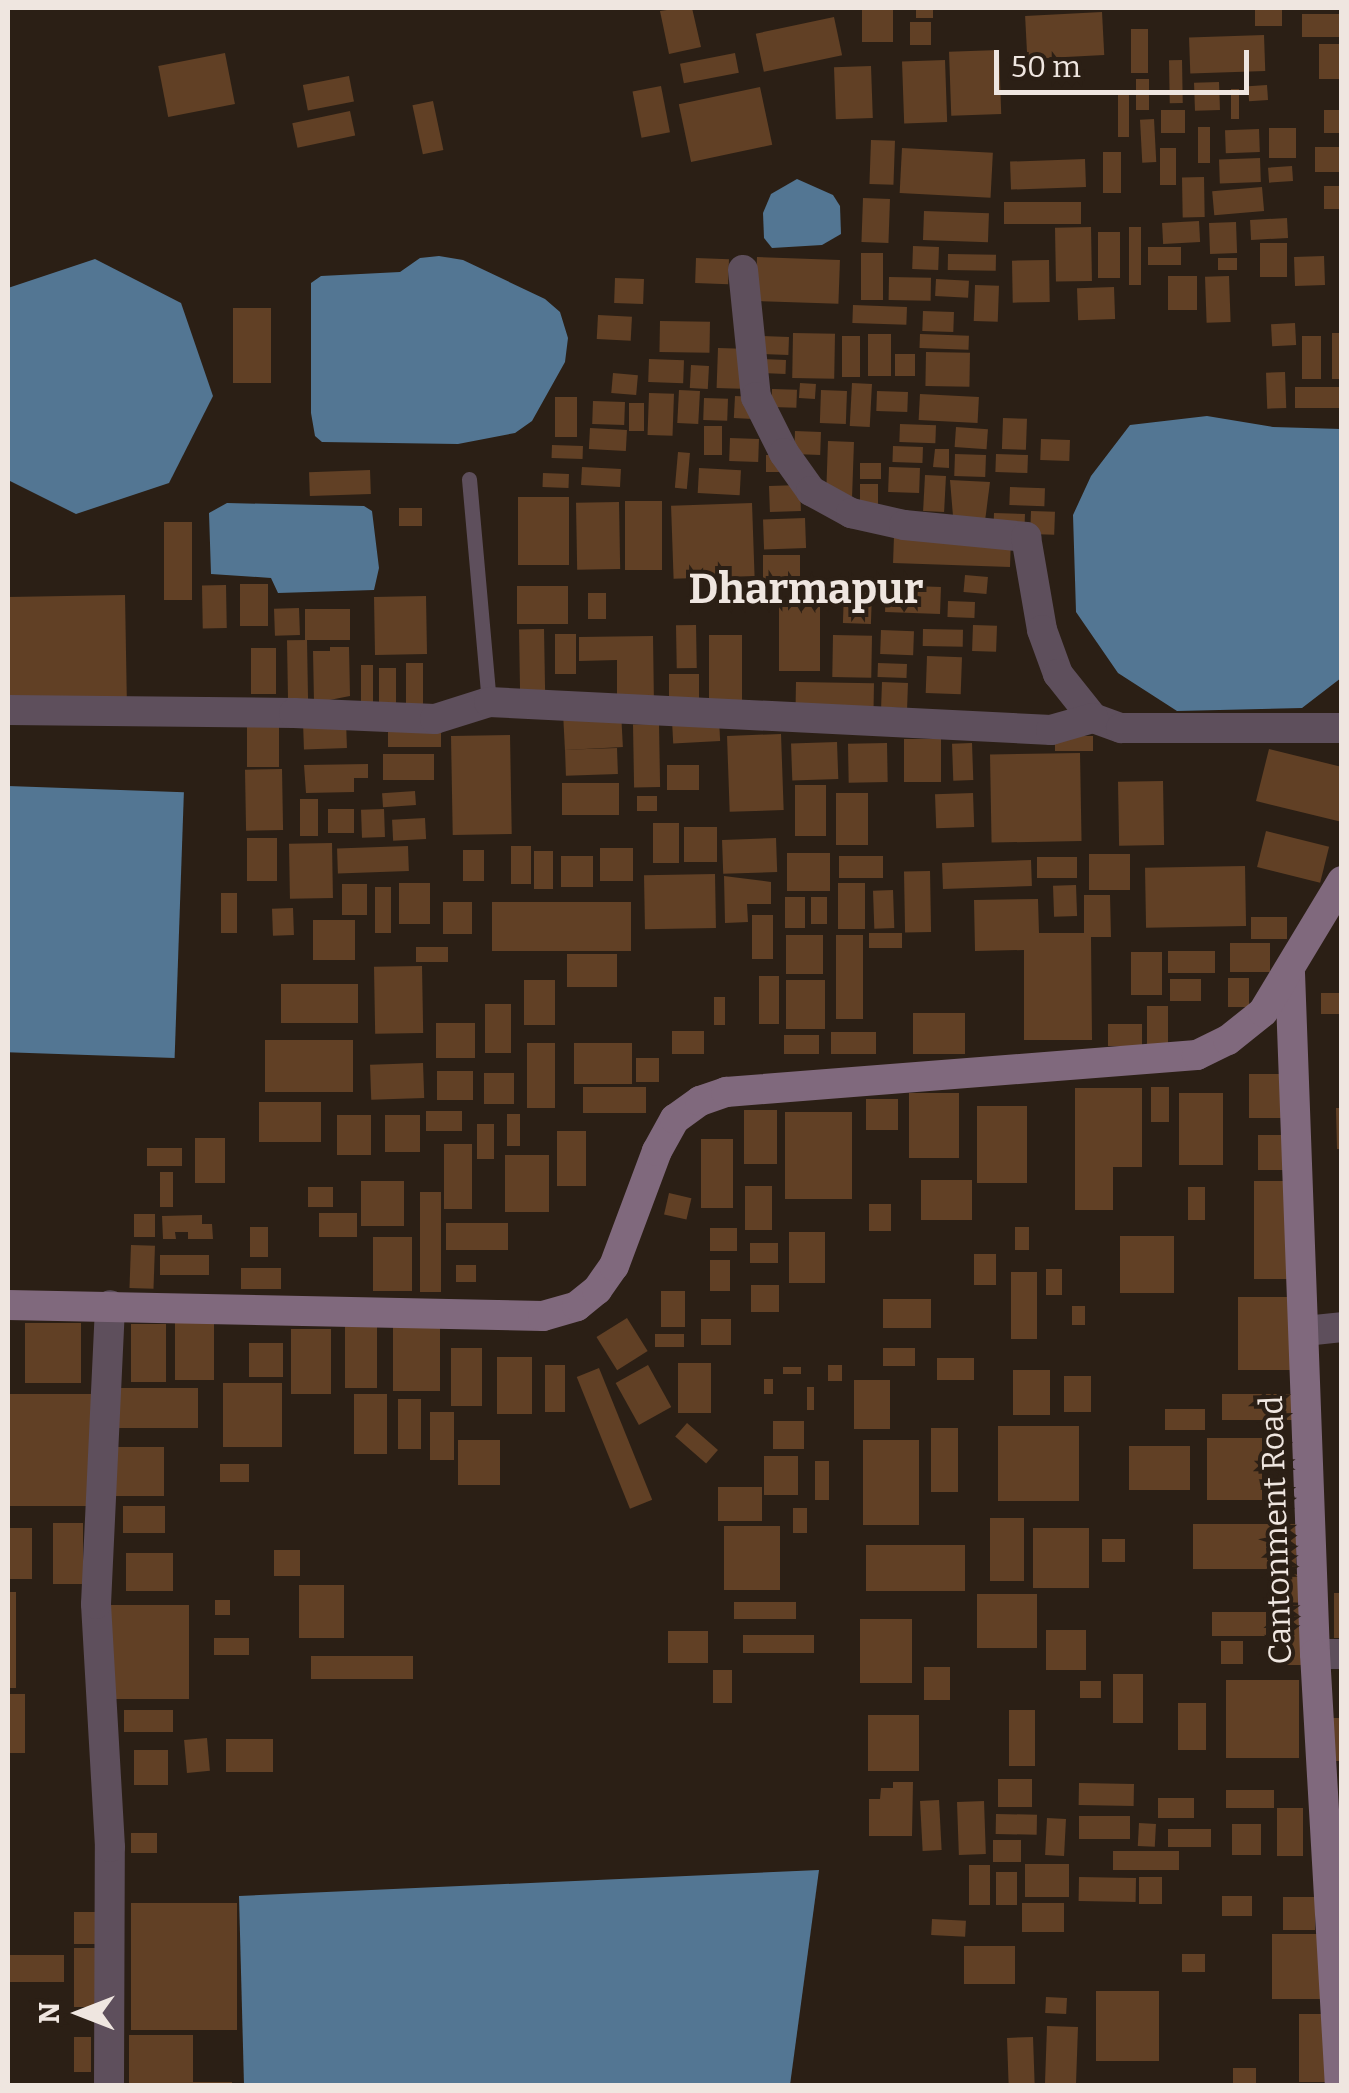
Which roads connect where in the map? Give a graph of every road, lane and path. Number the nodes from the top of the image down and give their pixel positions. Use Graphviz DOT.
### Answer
graph roads {
  1 [pos="744,270"];
  2 [pos="470,479"];
  3 [pos="489,702"];
  4 [pos="8,710"];
  5 [pos="1093,718"];
  6 [pos="1342,728"];
  7 [pos="1342,881"];
  8 [pos="1290,972"];
  9 [pos="8,1305"];
  10 [pos="110,1306"];
  11 [pos="1342,1327"];
  12 [pos="1305,1331"];
  13 [pos="1328,1654"];
  14 [pos="109,2086"];
  15 [pos="1340,2086"];
  1 -- 5 [label="street"];
  2 -- 3 [label="lane"];
  3 -- 4 [label="street"];
  3 -- 5 [label="street"];
  5 -- 6 [label="street"];
  7 -- 8 [label="main road"];
  8 -- 10 [label="main road"];
  8 -- 12 [label="main road, Cantonment Road"];
  9 -- 10 [label="main road"];
  10 -- 14 [label="street"];
  11 -- 12 [label="street"];
  12 -- 13 [label="main road, Cantonment Road"];
  13 -- 15 [label="main road, Cantonment Road"];
}
